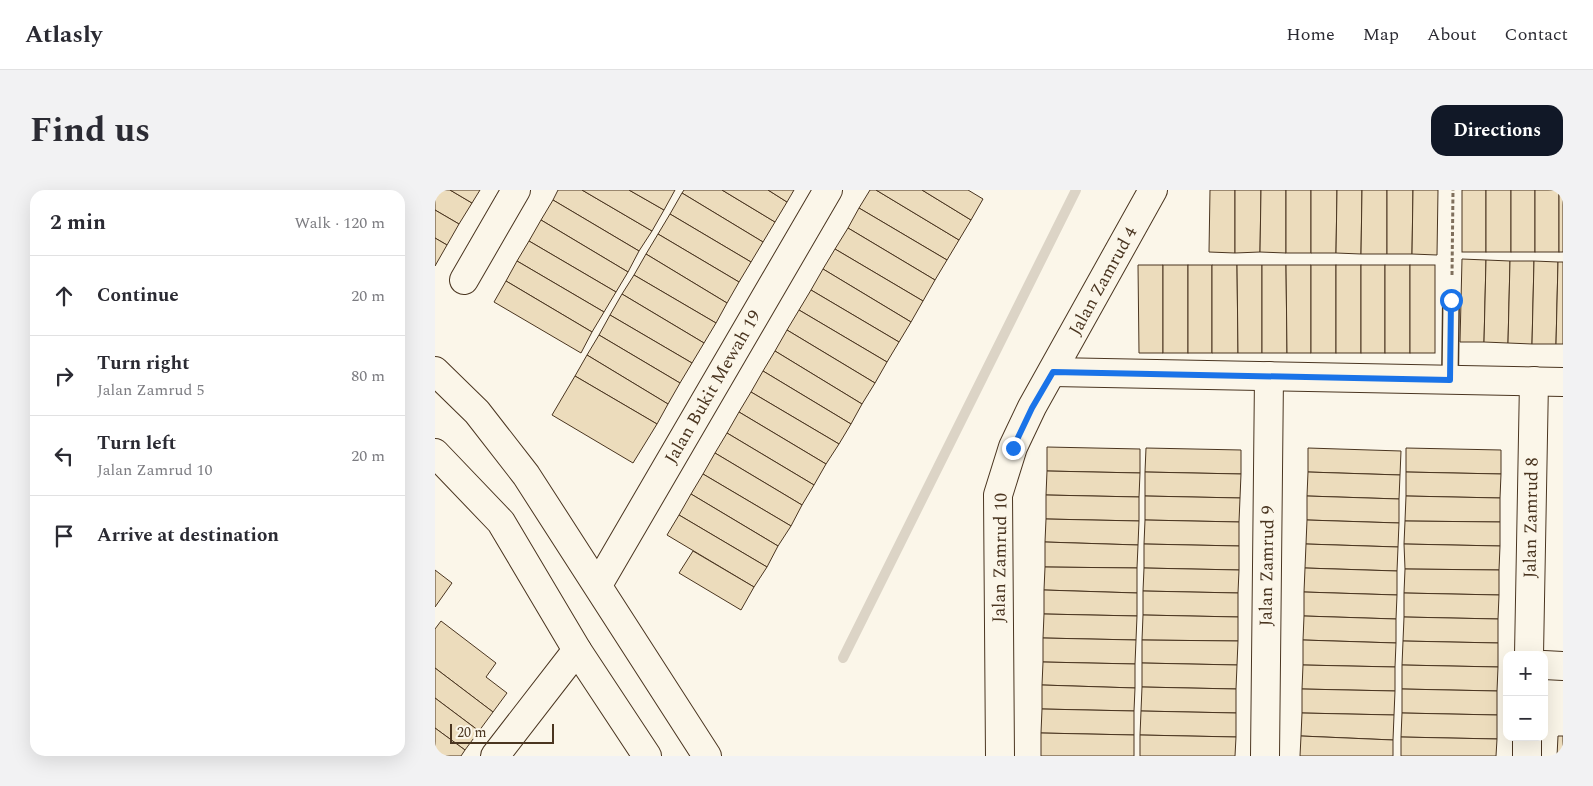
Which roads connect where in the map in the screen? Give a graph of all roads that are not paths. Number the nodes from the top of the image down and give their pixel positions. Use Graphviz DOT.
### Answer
graph roads {
  1 [pos="516,190"];
  2 [pos="828,190"];
  3 [pos="1153,190"];
  4 [pos="464,280"];
  5 [pos="1451,300"];
  6 [pos="435,371"];
  7 [pos="1053,372"];
  8 [pos="1269,376"];
  9 [pos="1450,380"];
  10 [pos="1534,381"];
  11 [pos="1563,382"];
  12 [pos="435,453"];
  13 [pos="598,585"];
  14 [pos="577,650"];
  15 [pos="1529,651"];
  16 [pos="1548,666"];
  17 [pos="1563,666"];
  18 [pos="1527,741"];
  19 [pos="495,756"];
  20 [pos="647,756"];
  21 [pos="707,756"];
  22 [pos="999,756"];
  23 [pos="1265,756"];
  24 [pos="1527,756"];
  1 -- 4 [label="street"];
  2 -- 13 [label="street, Jalan Bukit Mewah 19"];
  3 -- 7 [label="street, Jalan Zamrud 4"];
  5 -- 9 [label="lane"];
  6 -- 13 [label="street"];
  7 -- 8 [label="street"];
  7 -- 22 [label="street, Jalan Zamrud 10"];
  8 -- 9 [label="street"];
  8 -- 23 [label="street, Jalan Zamrud 9"];
  9 -- 10 [label="street"];
  10 -- 11 [label="street"];
  10 -- 15 [label="street, Jalan Zamrud 8"];
  12 -- 14 [label="street"];
  13 -- 21 [label="street"];
  14 -- 19 [label="street"];
  14 -- 20 [label="street"];
  16 -- 17 [label="street"];
  18 -- 24 [label="street"];
}
